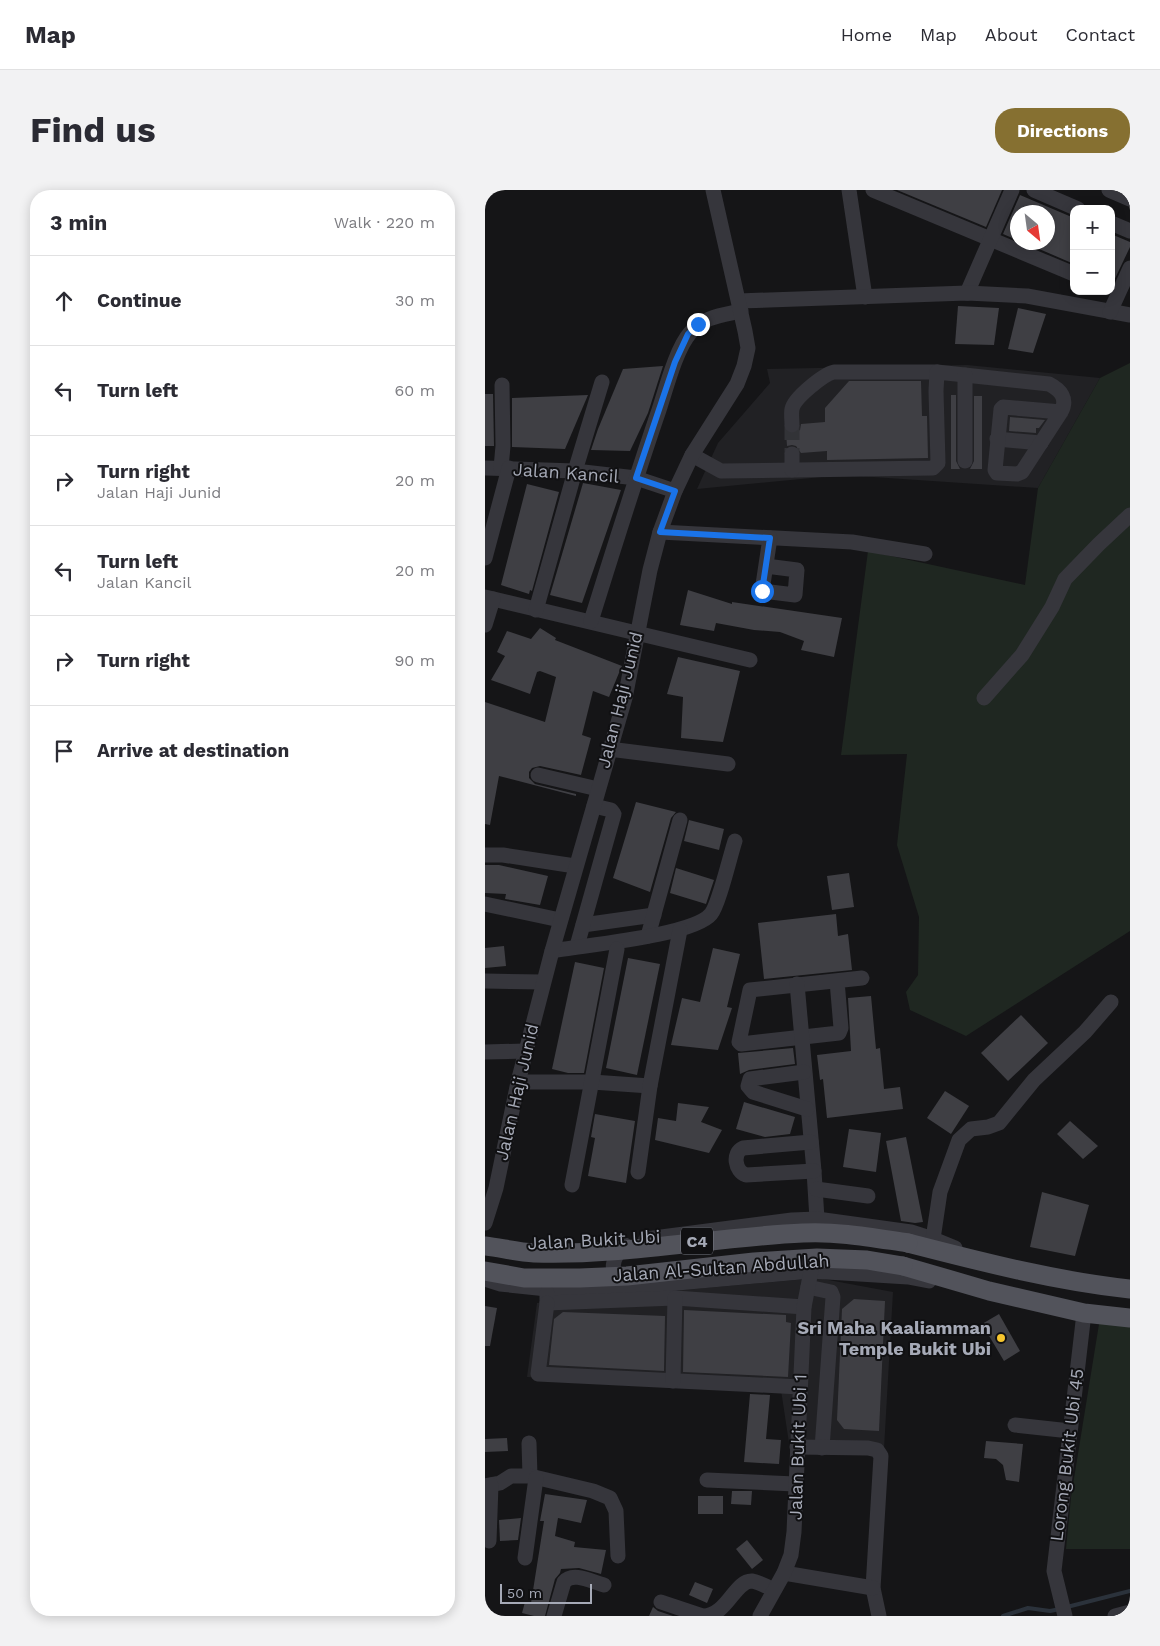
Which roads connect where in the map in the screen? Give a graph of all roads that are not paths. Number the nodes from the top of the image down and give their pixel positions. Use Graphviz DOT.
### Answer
graph roads {
  1 [pos="713,190"];
  2 [pos="849,190"];
  3 [pos="873,190"];
  4 [pos="1011,190"];
  5 [pos="1034,190"];
  6 [pos="1109,190"];
  7 [pos="1130,199"];
  8 [pos="1070,206"];
  9 [pos="1115,225"];
  10 [pos="1130,231"];
  11 [pos="990,239"];
  12 [pos="1130,268"];
  13 [pos="1070,272"];
  14 [pos="1116,291"];
  15 [pos="967,293"];
  16 [pos="865,297"];
  17 [pos="740,306"];
  18 [pos="1110,312"];
  19 [pos="1130,316"];
  20 [pos="937,372"];
  21 [pos="965,375"];
  22 [pos="602,382"];
  23 [pos="502,385"];
  24 [pos="1061,412"];
  25 [pos="792,425"];
  26 [pos="997,439"];
  27 [pos="1041,442"];
  28 [pos="792,454"];
  29 [pos="692,455"];
  30 [pos="965,461"];
  31 [pos="485,468"];
  32 [pos="505,468"];
  33 [pos="792,470"];
  34 [pos="575,471"];
  35 [pos="636,478"];
  36 [pos="675,491"];
  37 [pos="1130,515"];
  38 [pos="660,532"];
  39 [pos="770,538"];
  40 [pos="925,554"];
  41 [pos="485,558"];
  42 [pos="766,566"];
  43 [pos="489,598"];
  44 [pos="536,610"];
  45 [pos="591,621"];
  46 [pos="485,625"];
  47 [pos="637,633"];
  48 [pos="749,660"];
  49 [pos="984,698"];
  50 [pos="609,749"];
  51 [pos="728,764"];
  52 [pos="538,775"];
  53 [pos="598,789"];
  54 [pos="593,806"];
  55 [pos="680,820"];
  56 [pos="735,840"];
  57 [pos="485,855"];
  58 [pos="575,866"];
  59 [pos="485,904"];
  60 [pos="654,915"];
  61 [pos="560,920"];
  62 [pos="583,925"];
  63 [pos="680,930"];
  64 [pos="648,936"];
  65 [pos="577,946"];
  66 [pos="551,950"];
  67 [pos="617,950"];
  68 [pos="863,978"];
  69 [pos="485,981"];
  70 [pos="837,981"];
  71 [pos="543,982"];
  72 [pos="797,984"];
  73 [pos="1111,1002"];
  74 [pos="801,1038"];
  75 [pos="525,1051"];
  76 [pos="485,1052"];
  77 [pos="804,1072"];
  78 [pos="518,1082"];
  79 [pos="592,1082"];
  80 [pos="650,1086"];
  81 [pos="807,1109"];
  82 [pos="811,1142"];
  83 [pos="814,1171"];
  84 [pos="638,1172"];
  85 [pos="572,1185"];
  86 [pos="496,1188"];
  87 [pos="816,1189"];
  88 [pos="868,1196"];
  89 [pos="485,1205"];
  90 [pos="817,1219"];
  91 [pos="485,1223"];
  92 [pos="485,1238"];
  93 [pos="933,1239"];
  94 [pos="631,1241"];
  95 [pos="485,1246"];
  96 [pos="995,1266"];
  97 [pos="485,1271"];
  98 [pos="811,1271"];
  99 [pos="485,1279"];
  100 [pos="633,1287"];
  101 [pos="808,1288"];
  102 [pos="1130,1289"];
  103 [pos="989,1291"];
  104 [pos="547,1296"];
  105 [pos="675,1298"];
  106 [pos="804,1307"];
  107 [pos="1084,1313"];
  108 [pos="1130,1318"];
  109 [pos="673,1381"];
  110 [pos="800,1387"];
  111 [pos="1015,1425"];
  112 [pos="1070,1431"];
  113 [pos="529,1443"];
  114 [pos="797,1447"];
  115 [pos="822,1448"];
  116 [pos="533,1477"];
  117 [pos="707,1480"];
  118 [pos="795,1484"];
  119 [pos="488,1485"];
  120 [pos="489,1541"];
  121 [pos="618,1556"];
  122 [pos="525,1558"];
  123 [pos="784,1573"];
  124 [pos="604,1586"];
  125 [pos="873,1588"];
  126 [pos="774,1590"];
  127 [pos="661,1602"];
  128 [pos="1130,1612"];
  129 [pos="554,1616"];
  130 [pos="759,1616"];
  131 [pos="879,1616"];
  132 [pos="1065,1616"];
  133 [pos="1115,1616"];
  1 -- 17 [label="street, Jalan Haji Junid"];
  2 -- 16 [label="street"];
  3 -- 11 [label="street"];
  4 -- 11 [label="street"];
  5 -- 8 [label="street"];
  6 -- 7 [label="street"];
  9 -- 10 [label="street"];
  11 -- 13 [label="street"];
  11 -- 15 [label="street"];
  12 -- 14 [label="street"];
  14 -- 18 [label="street"];
  15 -- 16 [label="street"];
  15 -- 18 [label="street"];
  16 -- 17 [label="street"];
  17 -- 29 [label="street, Jalan Haji Junid"];
  17 -- 35 [label="street"];
  18 -- 19 [label="street"];
  20 -- 21 [label="street"];
  20 -- 25 [label="street"];
  20 -- 33 [label="street"];
  21 -- 24 [label="street"];
  21 -- 30 [label="street"];
  22 -- 34 [label="street"];
  23 -- 32 [label="street"];
  24 -- 26 [label="street"];
  24 -- 27 [label="street"];
  26 -- 27 [label="street"];
  26 -- 27 [label="street"];
  28 -- 33 [label="street"];
  29 -- 33 [label="street"];
  29 -- 36 [label="street, Jalan Haji Junid"];
  31 -- 32 [label="street, Jalan Kancil"];
  32 -- 34 [label="street, Jalan Kancil"];
  32 -- 41 [label="street"];
  34 -- 35 [label="street, Jalan Kancil"];
  34 -- 44 [label="street"];
  35 -- 36 [label="street, Jalan Kancil"];
  35 -- 45 [label="street"];
  36 -- 38 [label="street, Jalan Haji Junid"];
  37 -- 49 [label="street"];
  38 -- 39 [label="street"];
  38 -- 47 [label="street, Jalan Haji Junid"];
  39 -- 40 [label="street"];
  39 -- 42 [label="street"];
  43 -- 44 [label="street"];
  43 -- 46 [label="street"];
  44 -- 45 [label="street"];
  45 -- 47 [label="street"];
  47 -- 48 [label="street"];
  47 -- 50 [label="street, Jalan Haji Junid"];
  50 -- 51 [label="street"];
  50 -- 53 [label="street, Jalan Haji Junid"];
  52 -- 53 [label="street"];
  53 -- 54 [label="street, Jalan Haji Junid"];
  54 -- 58 [label="street, Jalan Haji Junid"];
  54 -- 62 [label="street"];
  55 -- 60 [label="street"];
  56 -- 63 [label="street"];
  57 -- 58 [label="street"];
  58 -- 61 [label="street, Jalan Haji Junid"];
  59 -- 61 [label="street"];
  60 -- 62 [label="street"];
  60 -- 64 [label="street"];
  61 -- 66 [label="street, Jalan Haji Junid"];
  62 -- 65 [label="street"];
  63 -- 64 [label="street"];
  63 -- 80 [label="street"];
  64 -- 65 [label="street"];
  65 -- 66 [label="street"];
  66 -- 71 [label="street, Jalan Haji Junid"];
  67 -- 79 [label="street"];
  68 -- 70 [label="street"];
  69 -- 71 [label="street"];
  70 -- 72 [label="street"];
  70 -- 74 [label="street"];
  71 -- 75 [label="street, Jalan Haji Junid"];
  72 -- 74 [label="street"];
  72 -- 74 [label="street"];
  73 -- 93 [label="street"];
  74 -- 77 [label="street"];
  75 -- 76 [label="street"];
  75 -- 78 [label="street, Jalan Haji Junid"];
  77 -- 81 [label="street"];
  77 -- 81 [label="street"];
  78 -- 79 [label="street"];
  78 -- 86 [label="street, Jalan Haji Junid"];
  79 -- 80 [label="street"];
  79 -- 85 [label="street"];
  80 -- 84 [label="street"];
  81 -- 82 [label="street"];
  82 -- 83 [label="street"];
  82 -- 83 [label="street"];
  83 -- 87 [label="street"];
  86 -- 89 [label="street"];
  86 -- 91 [label="street, Jalan Haji Junid"];
  87 -- 88 [label="street"];
  87 -- 90 [label="street"];
  90 -- 93 [label="street, Jalan Bukit Ubi / C4"];
  90 -- 94 [label="street, Jalan Bukit Ubi / C4"];
  92 -- 94 [label="street, Jalan Bukit Ubi / C4"];
  93 -- 96 [label="street, Jalan Bukit Ubi / C4"];
  94 -- 100 [label="street"];
  95 -- 96 [label="main road, Jalan Al-Sultan Abdullah / C4, bridge"];
  96 -- 102 [label="main road, Jalan Al-Sultan Abdullah / C4"];
  97 -- 103 [label="main road, Jalan Al-Sultan Abdullah / C4, bridge"];
  98 -- 100 [label="street, C4"];
  98 -- 101 [label="street, Jalan Bukit Ubi 1"];
  98 -- 103 [label="street, C4"];
  99 -- 104 [label="street"];
  100 -- 104 [label="street, C4"];
  101 -- 106 [label="street, Jalan Bukit Ubi 1"];
  101 -- 115 [label="street"];
  103 -- 107 [label="main road, Jalan Al-Sultan Abdullah / C4"];
  104 -- 105 [label="street"];
  104 -- 109 [label="street"];
  105 -- 106 [label="street"];
  105 -- 109 [label="street"];
  106 -- 110 [label="street, Jalan Bukit Ubi 1"];
  107 -- 108 [label="main road, Jalan Al-Sultan Abdullah / C4"];
  107 -- 112 [label="street, Lorong Bukit Ubi 45"];
  109 -- 110 [label="street"];
  110 -- 114 [label="street, Jalan Bukit Ubi 1"];
  111 -- 112 [label="street"];
  112 -- 132 [label="street, Lorong Bukit Ubi 45"];
  113 -- 116 [label="street"];
  114 -- 115 [label="street"];
  114 -- 118 [label="street, Jalan Bukit Ubi 1"];
  115 -- 125 [label="street"];
  116 -- 119 [label="street"];
  116 -- 121 [label="street"];
  116 -- 122 [label="street"];
  117 -- 118 [label="street"];
  118 -- 123 [label="street, Jalan Bukit Ubi 1"];
  119 -- 120 [label="street"];
  123 -- 125 [label="street"];
  123 -- 126 [label="street, Jalan Bukit Ubi 1"];
  124 -- 129 [label="street"];
  125 -- 131 [label="street"];
  126 -- 127 [label="street"];
  126 -- 130 [label="street, Jalan Bukit Ubi 1"];
  128 -- 133 [label="street"];
}
